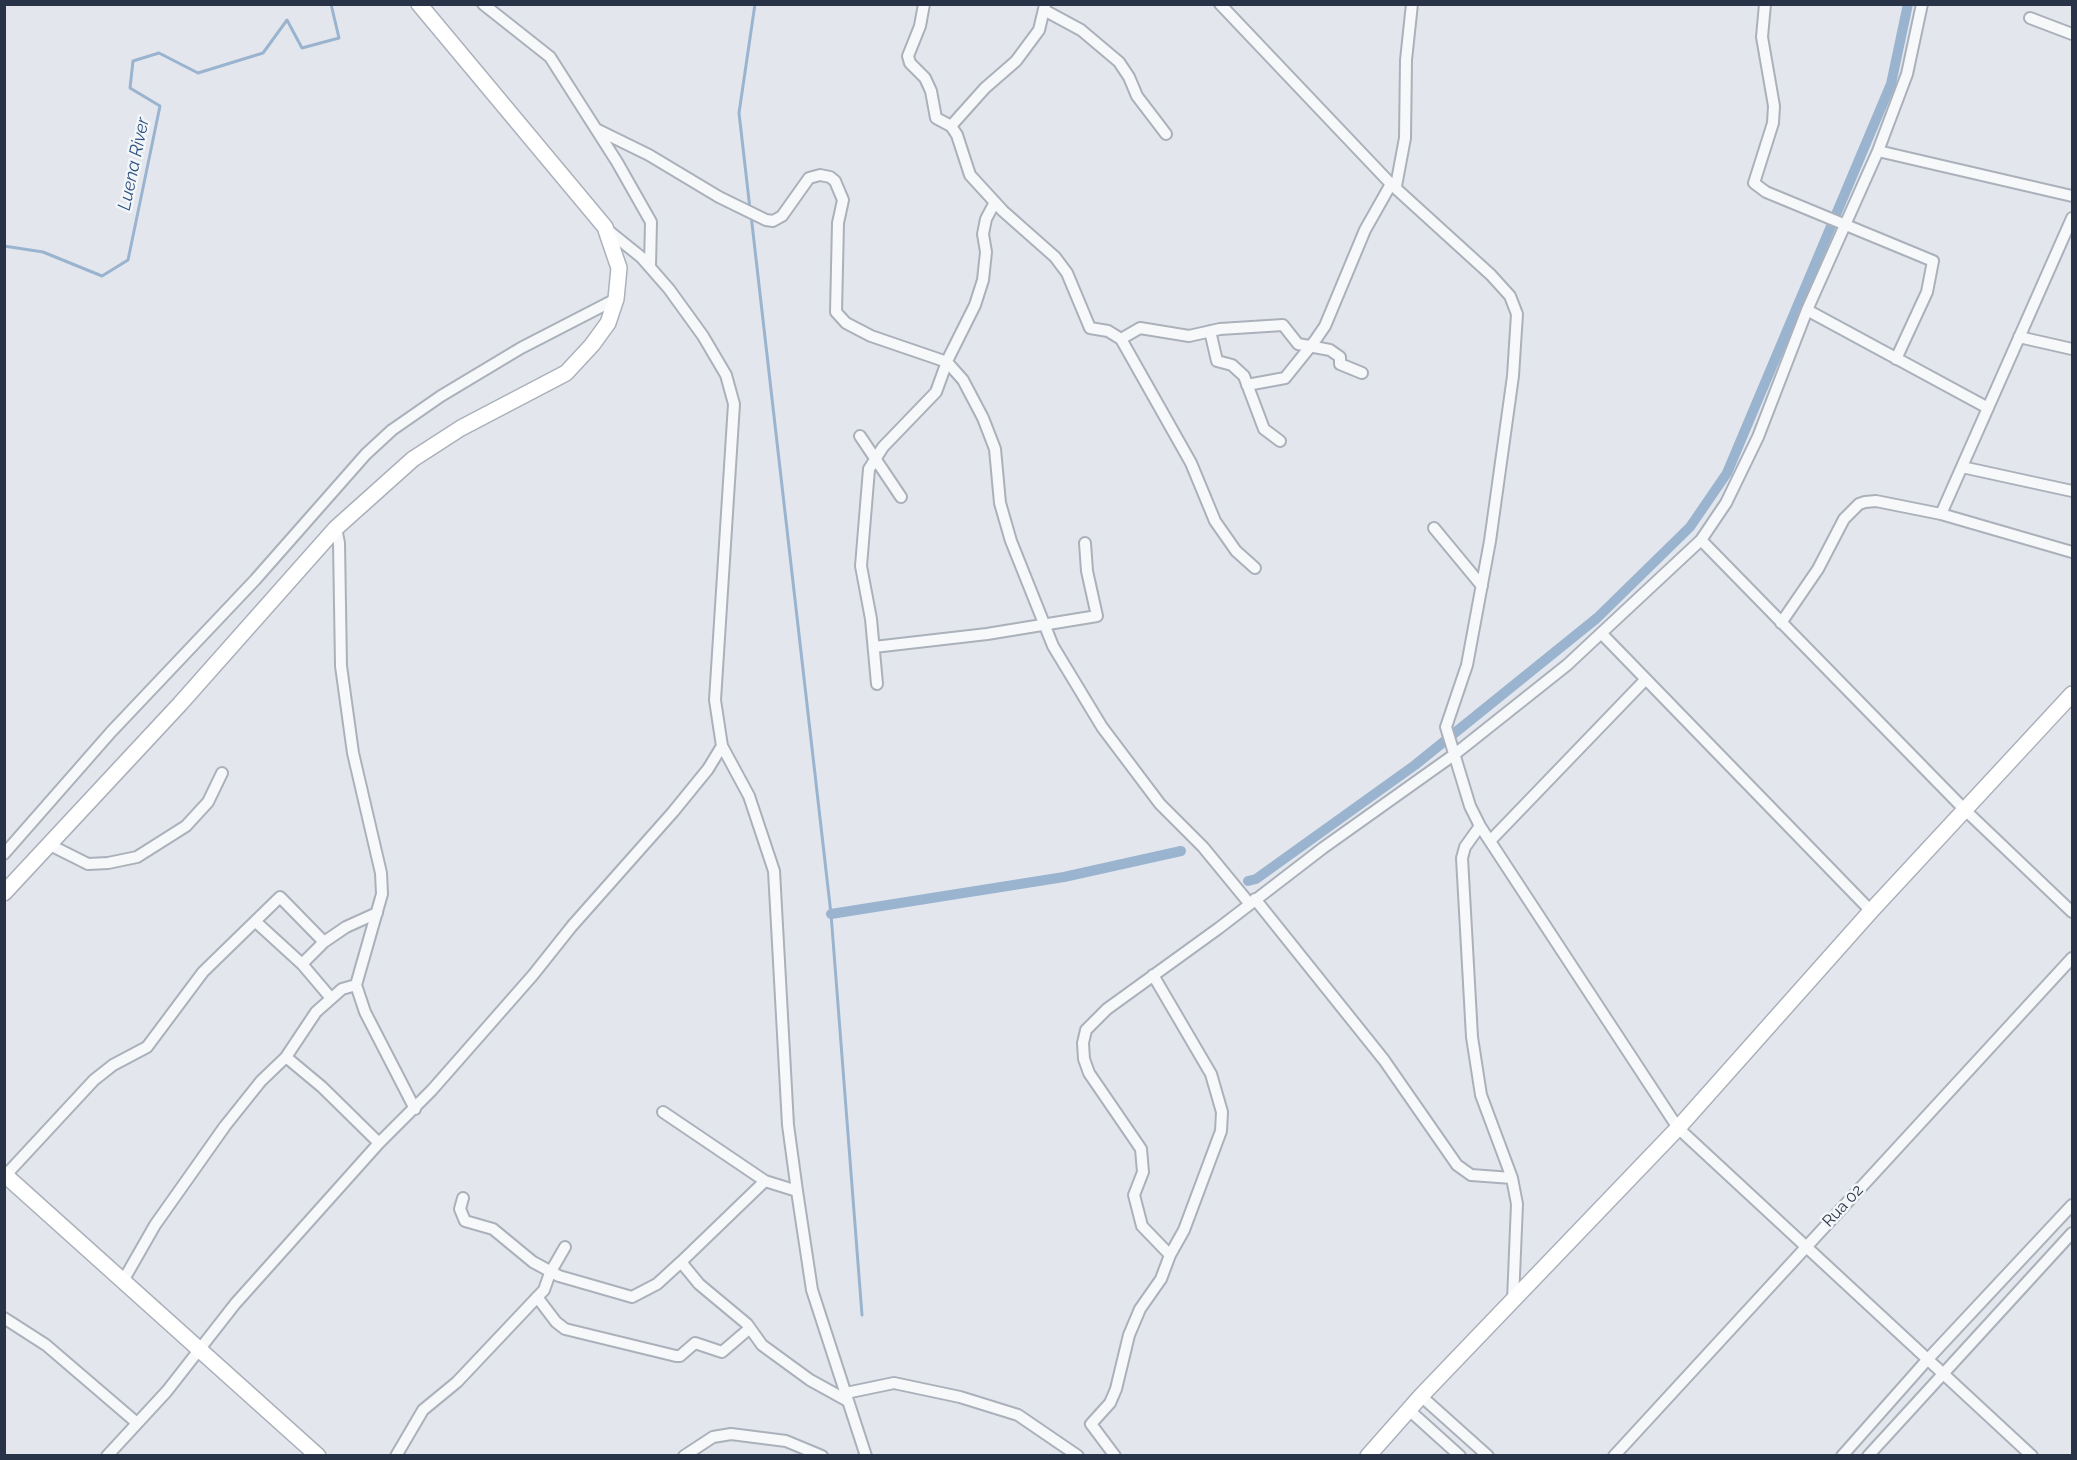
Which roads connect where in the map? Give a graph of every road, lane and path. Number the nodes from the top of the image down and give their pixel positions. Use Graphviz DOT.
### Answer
graph roads {
  1 [pos="419,4"];
  2 [pos="483,4"];
  3 [pos="924,4"];
  4 [pos="1220,4"];
  5 [pos="1412,4"];
  6 [pos="1765,4"];
  7 [pos="1922,4"];
  8 [pos="1045,7"];
  9 [pos="2030,18"];
  10 [pos="2073,34"];
  11 [pos="951,126"];
  12 [pos="596,129"];
  13 [pos="1166,134"];
  14 [pos="1878,151"];
  15 [pos="1393,185"];
  16 [pos="2073,196"];
  17 [pos="995,202"];
  18 [pos="2073,218"];
  19 [pos="1845,224"];
  20 [pos="605,227"];
  21 [pos="650,266"];
  22 [pos="616,299"];
  23 [pos="1807,310"];
  24 [pos="1210,331"];
  25 [pos="2019,337"];
  26 [pos="1121,339"];
  27 [pos="1309,348"];
  28 [pos="2073,349"];
  29 [pos="1896,359"];
  30 [pos="947,362"];
  31 [pos="1362,373"];
  32 [pos="1247,385"];
  33 [pos="1988,408"];
  34 [pos="860,436"];
  35 [pos="1280,441"];
  36 [pos="875,457"];
  37 [pos="1962,467"];
  38 [pos="2073,491"];
  39 [pos="901,497"];
  40 [pos="1941,514"];
  41 [pos="336,528"];
  42 [pos="1434,528"];
  43 [pos="1701,540"];
  44 [pos="1085,543"];
  45 [pos="2073,552"];
  46 [pos="1255,568"];
  47 [pos="1482,586"];
  48 [pos="1781,623"];
  49 [pos="1043,625"];
  50 [pos="1603,634"];
  51 [pos="874,647"];
  52 [pos="1646,679"];
  53 [pos="877,684"];
  54 [pos="2073,694"];
  55 [pos="722,746"];
  56 [pos="1454,754"];
  57 [pos="222,773"];
  58 [pos="1965,810"];
  59 [pos="1480,826"];
  60 [pos="1490,841"];
  61 [pos="50,845"];
  62 [pos="4,854"];
  63 [pos="4,893"];
  64 [pos="1252,901"];
  65 [pos="1871,911"];
  66 [pos="2073,912"];
  67 [pos="377,913"];
  68 [pos="256,922"];
  69 [pos="324,942"];
  70 [pos="2073,958"];
  71 [pos="302,964"];
  72 [pos="1153,975"];
  73 [pos="356,985"];
  74 [pos="330,997"];
  75 [pos="286,1057"];
  76 [pos="415,1108"];
  77 [pos="663,1112"];
  78 [pos="1678,1128"];
  79 [pos="379,1143"];
  80 [pos="5,1175"];
  81 [pos="1512,1178"];
  82 [pos="765,1181"];
  83 [pos="797,1191"];
  84 [pos="463,1198"];
  85 [pos="2073,1205"];
  86 [pos="2073,1233"];
  87 [pos="1807,1245"];
  88 [pos="565,1247"];
  89 [pos="1170,1255"];
  90 [pos="681,1262"];
  91 [pos="550,1273"];
  92 [pos="123,1281"];
  93 [pos="537,1297"];
  94 [pos="1513,1300"];
  95 [pos="4,1318"];
  96 [pos="750,1328"];
  97 [pos="200,1350"];
  98 [pos="1927,1360"];
  99 [pos="1943,1373"];
  100 [pos="1421,1396"];
  101 [pos="847,1397"];
  102 [pos="1409,1410"];
  103 [pos="137,1423"];
  104 [pos="1109,1454"];
  105 [pos="107,1455"];
  106 [pos="318,1455"];
  107 [pos="396,1455"];
  108 [pos="684,1455"];
  109 [pos="822,1455"];
  110 [pos="866,1455"];
  111 [pos="1078,1455"];
  112 [pos="1368,1455"];
  113 [pos="1460,1455"];
  114 [pos="1488,1455"];
  115 [pos="1614,1455"];
  116 [pos="1842,1455"];
  117 [pos="1868,1455"];
  118 [pos="2032,1455"];
  1 -- 20 [label="main road"];
  2 -- 12 [label="street"];
  3 -- 11 [label="street"];
  4 -- 15 [label="street"];
  5 -- 15 [label="street"];
  6 -- 19 [label="street"];
  7 -- 14 [label="street"];
  8 -- 11 [label="street"];
  8 -- 13 [label="street"];
  9 -- 10 [label="street"];
  11 -- 17 [label="street"];
  12 -- 21 [label="street"];
  12 -- 30 [label="street"];
  14 -- 16 [label="street"];
  14 -- 19 [label="street"];
  15 -- 27 [label="street"];
  15 -- 47 [label="street"];
  17 -- 26 [label="street"];
  17 -- 30 [label="street"];
  18 -- 25 [label="street"];
  19 -- 23 [label="street"];
  19 -- 29 [label="street"];
  20 -- 21 [label="street"];
  20 -- 22 [label="main road"];
  21 -- 55 [label="street"];
  22 -- 41 [label="main road"];
  22 -- 62 [label="street"];
  23 -- 29 [label="street"];
  23 -- 43 [label="street"];
  24 -- 26 [label="street"];
  24 -- 27 [label="street"];
  24 -- 32 [label="street"];
  25 -- 28 [label="street"];
  25 -- 33 [label="street"];
  26 -- 46 [label="street"];
  27 -- 31 [label="street"];
  27 -- 32 [label="street"];
  29 -- 33 [label="street"];
  30 -- 36 [label="street"];
  30 -- 49 [label="street"];
  32 -- 35 [label="street"];
  33 -- 37 [label="street"];
  34 -- 36 [label="street"];
  36 -- 39 [label="street"];
  36 -- 51 [label="street"];
  37 -- 38 [label="street"];
  37 -- 40 [label="street"];
  40 -- 45 [label="street"];
  40 -- 48 [label="street"];
  41 -- 61 [label="main road"];
  41 -- 67 [label="street"];
  42 -- 47 [label="street"];
  43 -- 48 [label="street"];
  43 -- 50 [label="street"];
  44 -- 49 [label="street"];
  47 -- 56 [label="street"];
  48 -- 58 [label="street"];
  49 -- 51 [label="street"];
  49 -- 64 [label="street"];
  50 -- 52 [label="street"];
  50 -- 56 [label="street"];
  51 -- 53 [label="street"];
  52 -- 60 [label="street"];
  52 -- 65 [label="street"];
  54 -- 58 [label="main road"];
  55 -- 76 [label="street"];
  55 -- 83 [label="street"];
  56 -- 59 [label="street"];
  56 -- 64 [label="street"];
  57 -- 61 [label="street"];
  58 -- 65 [label="main road"];
  58 -- 66 [label="street"];
  59 -- 60 [label="street"];
  59 -- 81 [label="street"];
  60 -- 78 [label="street"];
  61 -- 63 [label="main road"];
  64 -- 72 [label="street"];
  64 -- 81 [label="street"];
  65 -- 78 [label="main road"];
  67 -- 69 [label="street"];
  67 -- 73 [label="street"];
  68 -- 69 [label="street"];
  68 -- 71 [label="street"];
  68 -- 80 [label="street"];
  69 -- 71 [label="street"];
  70 -- 87 [label="street, Rua 02"];
  71 -- 74 [label="street"];
  72 -- 89 [label="street"];
  72 -- 89 [label="street"];
  73 -- 74 [label="street"];
  73 -- 76 [label="street"];
  74 -- 75 [label="street"];
  75 -- 79 [label="street"];
  75 -- 92 [label="street"];
  76 -- 79 [label="street"];
  77 -- 82 [label="street"];
  78 -- 87 [label="street"];
  78 -- 94 [label="main road"];
  79 -- 97 [label="street"];
  80 -- 92 [label="main road"];
  81 -- 94 [label="street"];
  82 -- 83 [label="street"];
  82 -- 90 [label="street"];
  83 -- 101 [label="street"];
  84 -- 91 [label="street"];
  85 -- 98 [label="street"];
  86 -- 99 [label="street"];
  87 -- 98 [label="street"];
  87 -- 115 [label="street, Rua 02"];
  88 -- 91 [label="street"];
  89 -- 104 [label="street"];
  90 -- 91 [label="street"];
  90 -- 96 [label="street"];
  91 -- 93 [label="street"];
  92 -- 97 [label="main road"];
  93 -- 96 [label="street"];
  93 -- 107 [label="street"];
  94 -- 100 [label="main road"];
  95 -- 103 [label="street"];
  96 -- 101 [label="street"];
  97 -- 103 [label="street"];
  97 -- 106 [label="main road"];
  98 -- 99 [label="street"];
  98 -- 116 [label="street"];
  99 -- 117 [label="street"];
  99 -- 118 [label="street"];
  100 -- 102 [label="main road"];
  100 -- 114 [label="street"];
  101 -- 110 [label="street"];
  101 -- 111 [label="street"];
  102 -- 112 [label="main road"];
  102 -- 113 [label="street"];
  103 -- 105 [label="street"];
  108 -- 109 [label="street"];
}
